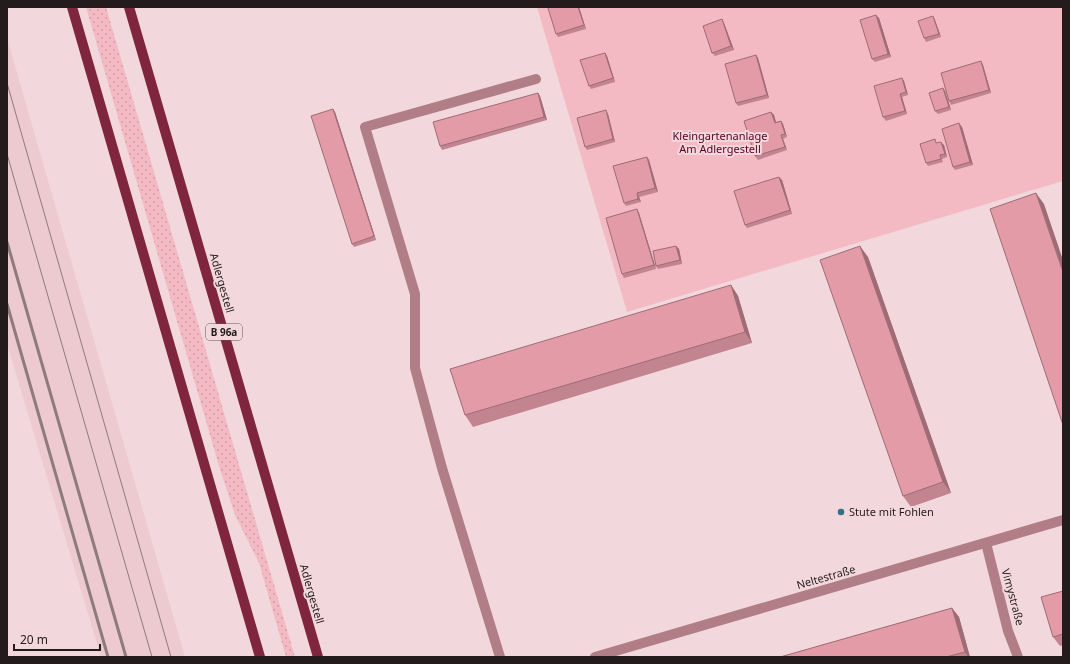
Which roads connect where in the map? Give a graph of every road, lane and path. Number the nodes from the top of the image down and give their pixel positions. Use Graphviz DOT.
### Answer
graph roads {
  1 [pos="72,7"];
  2 [pos="129,7"];
  3 [pos="536,79"];
  4 [pos="1063,520"];
  5 [pos="986,543"];
  6 [pos="260,657"];
  7 [pos="318,657"];
  8 [pos="500,657"];
  9 [pos="595,657"];
  10 [pos="1018,657"];
  1 -- 6 [label="main road"];
  2 -- 7 [label="main road, Adlergestell / B 96a"];
  3 -- 8 [label="street"];
  4 -- 5 [label="street, Neltestraße"];
  5 -- 9 [label="street, Neltestraße"];
  5 -- 10 [label="street, Vimystraße"];
}
